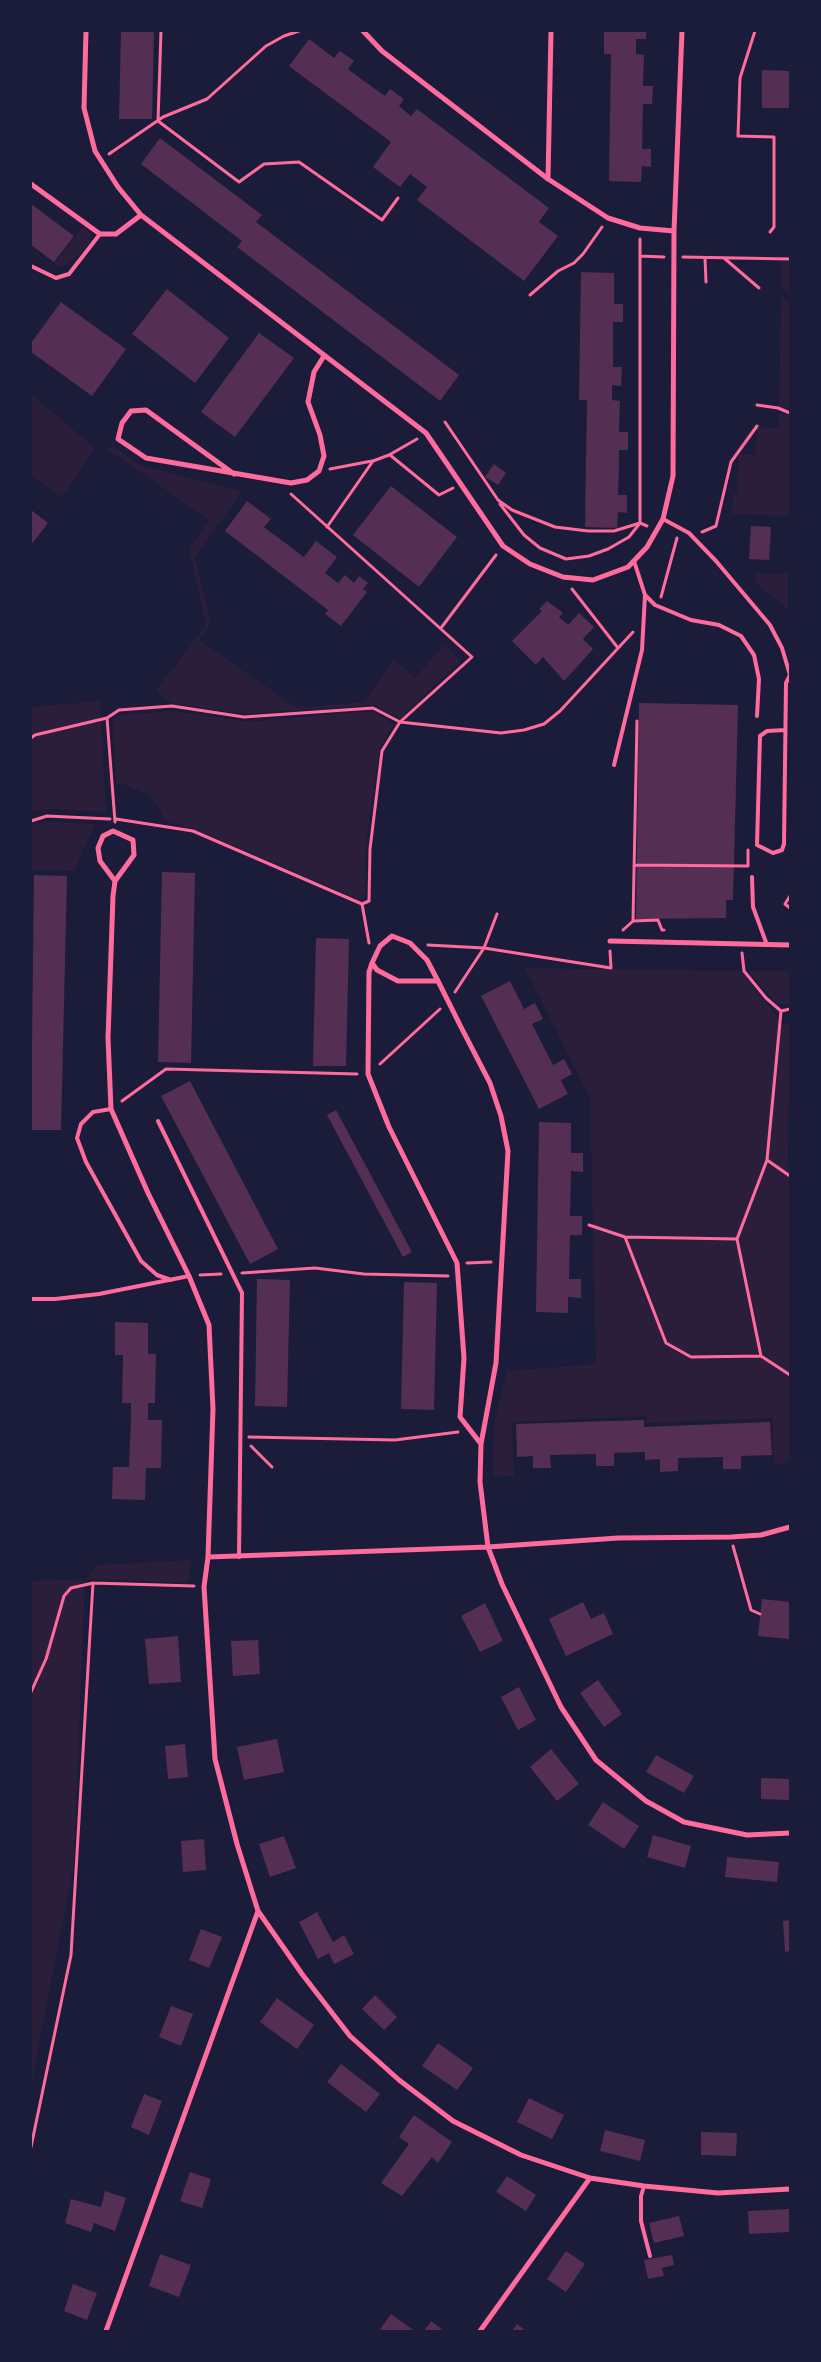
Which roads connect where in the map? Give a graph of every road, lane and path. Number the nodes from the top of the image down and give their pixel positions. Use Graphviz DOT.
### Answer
graph roads {
  1 [pos="86,31"];
  2 [pos="161,31"];
  3 [pos="299,31"];
  4 [pos="364,31"];
  5 [pos="551,31"];
  6 [pos="682,31"];
  7 [pos="755,31"];
  8 [pos="158,121"];
  9 [pos="95,151"];
  10 [pos="548,179"];
  11 [pos="31,184"];
  12 [pos="398,198"];
  13 [pos="141,215"];
  14 [pos="608,218"];
  15 [pos="640,228"];
  16 [pos="674,231"];
  17 [pos="770,232"];
  18 [pos="100,234"];
  19 [pos="640,256"];
  20 [pos="674,257"];
  21 [pos="705,257"];
  22 [pos="723,258"];
  23 [pos="790,259"];
  24 [pos="31,266"];
  25 [pos="706,282"];
  26 [pos="759,288"];
  27 [pos="530,294"];
  28 [pos="324,356"];
  29 [pos="757,405"];
  30 [pos="790,413"];
  31 [pos="445,422"];
  32 [pos="757,426"];
  33 [pos="426,433"];
  34 [pos="390,455"];
  35 [pos="373,461"];
  36 [pos="319,471"];
  37 [pos="234,474"];
  38 [pos="277,481"];
  39 [pos="461,484"];
  40 [pos="498,500"];
  41 [pos="663,519"];
  42 [pos="640,523"];
  43 [pos="327,527"];
  44 [pos="692,536"];
  45 [pos="503,546"];
  46 [pos="634,561"];
  47 [pos="563,577"];
  48 [pos="646,595"];
  49 [pos="440,628"];
  50 [pos="634,631"];
  51 [pos="618,648"];
  52 [pos="790,675"];
  53 [pos="637,711"];
  54 [pos="757,716"];
  55 [pos="108,718"];
  56 [pos="400,722"];
  57 [pos="785,730"];
  58 [pos="31,738"];
  59 [pos="614,765"];
  60 [pos="116,819"];
  61 [pos="31,821"];
  62 [pos="748,849"];
  63 [pos="634,865"];
  64 [pos="752,877"];
  65 [pos="115,881"];
  66 [pos="790,896"];
  67 [pos="362,904"];
  68 [pos="790,908"];
  69 [pos="497,914"];
  70 [pos="633,921"];
  71 [pos="671,931"];
  72 [pos="610,941"];
  73 [pos="410,943"];
  74 [pos="741,944"];
  75 [pos="767,945"];
  76 [pos="790,945"];
  77 [pos="484,948"];
  78 [pos="372,963"];
  79 [pos="438,981"];
  80 [pos="448,1002"];
  81 [pos="790,1009"];
  82 [pos="781,1011"];
  83 [pos="368,1074"];
  84 [pos="111,1109"];
  85 [pos="158,1121"];
  86 [pos="768,1160"];
  87 [pos="790,1176"];
  88 [pos="589,1225"];
  89 [pos="625,1237"];
  90 [pos="737,1239"];
  91 [pos="502,1262"];
  92 [pos="464,1263"];
  93 [pos="232,1273"];
  94 [pos="189,1276"];
  95 [pos="458,1277"];
  96 [pos="171,1280"];
  97 [pos="31,1299"];
  98 [pos="761,1356"];
  99 [pos="790,1375"];
  100 [pos="470,1430"];
  101 [pos="241,1437"];
  102 [pos="481,1444"];
  103 [pos="272,1466"];
  104 [pos="790,1527"];
  105 [pos="731,1537"];
  106 [pos="488,1547"];
  107 [pos="208,1557"];
  108 [pos="239,1557"];
  109 [pos="93,1583"];
  110 [pos="204,1587"];
  111 [pos="760,1614"];
  112 [pos="31,1692"];
  113 [pos="790,1832"];
  114 [pos="258,1911"];
  115 [pos="31,2147"];
  116 [pos="590,2178"];
  117 [pos="644,2186"];
  118 [pos="790,2189"];
  119 [pos="650,2256"];
  120 [pos="106,2331"];
  121 [pos="480,2331"];
  1 -- 9 [label="street"];
  2 -- 8 [label="path"];
  3 -- 8 [label="path"];
  4 -- 10 [label="street"];
  5 -- 10 [label="street"];
  6 -- 16 [label="street"];
  7 -- 17 [label="path"];
  8 -- 9 [label="path"];
  8 -- 12 [label="path"];
  9 -- 13 [label="street"];
  10 -- 14 [label="street"];
  11 -- 18 [label="street"];
  13 -- 18 [label="street"];
  13 -- 28 [label="street"];
  14 -- 15 [label="street"];
  14 -- 27 [label="path"];
  15 -- 16 [label="street"];
  15 -- 19 [label="path"];
  16 -- 20 [label="street"];
  18 -- 24 [label="lane"];
  19 -- 20 [label="path"];
  19 -- 42 [label="path"];
  20 -- 21 [label="path"];
  20 -- 41 [label="street"];
  21 -- 22 [label="path"];
  21 -- 25 [label="path"];
  22 -- 23 [label="path"];
  22 -- 26 [label="path"];
  28 -- 33 [label="street"];
  28 -- 36 [label="street"];
  29 -- 30 [label="path"];
  31 -- 40 [label="path"];
  32 -- 44 [label="path"];
  33 -- 34 [label="path"];
  33 -- 39 [label="street"];
  34 -- 35 [label="path"];
  34 -- 39 [label="path"];
  35 -- 36 [label="path"];
  35 -- 43 [label="path"];
  36 -- 38 [label="street"];
  37 -- 37 [label="street"];
  37 -- 38 [label="street"];
  38 -- 43 [label="path"];
  39 -- 45 [label="street"];
  40 -- 42 [label="path"];
  40 -- 42 [label="path"];
  41 -- 44 [label="lane"];
  41 -- 46 [label="street"];
  43 -- 49 [label="path"];
  44 -- 52 [label="lane"];
  45 -- 47 [label="street"];
  45 -- 49 [label="path"];
  46 -- 47 [label="street"];
  46 -- 48 [label="lane"];
  47 -- 51 [label="path"];
  48 -- 54 [label="lane"];
  48 -- 59 [label="lane"];
  49 -- 56 [label="path"];
  50 -- 51 [label="path"];
  51 -- 56 [label="path"];
  52 -- 57 [label="lane"];
  53 -- 63 [label="path"];
  55 -- 56 [label="path"];
  55 -- 58 [label="path"];
  55 -- 60 [label="path"];
  56 -- 67 [label="path"];
  57 -- 57 [label="lane"];
  60 -- 61 [label="path"];
  60 -- 67 [label="path"];
  62 -- 63 [label="path"];
  63 -- 70 [label="path"];
  64 -- 75 [label="lane"];
  65 -- 65 [label="street"];
  65 -- 84 [label="street"];
  66 -- 68 [label="path"];
  67 -- 78 [label="path"];
  69 -- 77 [label="path"];
  70 -- 71 [label="path"];
  70 -- 72 [label="path"];
  72 -- 74 [label="street"];
  72 -- 77 [label="path"];
  73 -- 77 [label="path"];
  73 -- 78 [label="street"];
  73 -- 79 [label="street"];
  74 -- 75 [label="street"];
  74 -- 82 [label="path"];
  75 -- 76 [label="street"];
  77 -- 80 [label="path"];
  78 -- 79 [label="street"];
  78 -- 83 [label="street"];
  79 -- 80 [label="street"];
  80 -- 83 [label="path"];
  80 -- 91 [label="street"];
  81 -- 82 [label="path"];
  82 -- 86 [label="path"];
  83 -- 84 [label="path"];
  83 -- 95 [label="street"];
  84 -- 94 [label="street"];
  84 -- 96 [label="lane"];
  85 -- 93 [label="lane"];
  86 -- 87 [label="path"];
  86 -- 90 [label="path"];
  88 -- 89 [label="path"];
  89 -- 90 [label="path"];
  89 -- 98 [label="path"];
  90 -- 98 [label="path"];
  91 -- 92 [label="path"];
  91 -- 102 [label="street"];
  93 -- 94 [label="path"];
  93 -- 95 [label="path"];
  93 -- 101 [label="lane"];
  94 -- 96 [label="lane"];
  94 -- 107 [label="street"];
  95 -- 100 [label="street"];
  96 -- 97 [label="lane"];
  98 -- 99 [label="path"];
  100 -- 101 [label="path"];
  100 -- 102 [label="street"];
  101 -- 103 [label="path"];
  101 -- 108 [label="lane"];
  102 -- 106 [label="street"];
  104 -- 105 [label="street"];
  105 -- 106 [label="street"];
  105 -- 111 [label="path"];
  106 -- 108 [label="street"];
  106 -- 113 [label="street"];
  107 -- 108 [label="street"];
  107 -- 110 [label="street"];
  109 -- 110 [label="path"];
  109 -- 112 [label="path"];
  109 -- 115 [label="path"];
  110 -- 114 [label="street"];
  114 -- 116 [label="street"];
  114 -- 120 [label="street"];
  116 -- 117 [label="street"];
  116 -- 121 [label="street"];
  117 -- 118 [label="street"];
  117 -- 119 [label="lane"];
}
